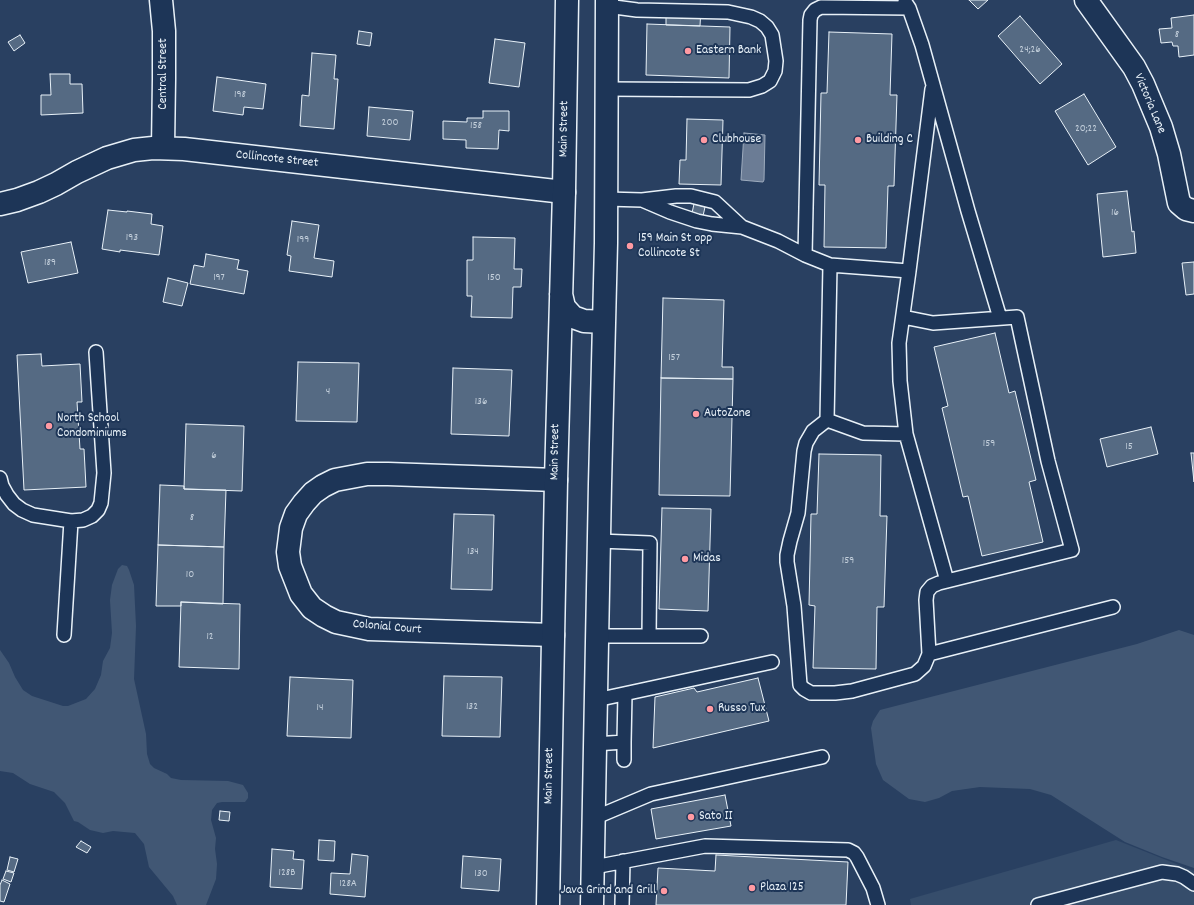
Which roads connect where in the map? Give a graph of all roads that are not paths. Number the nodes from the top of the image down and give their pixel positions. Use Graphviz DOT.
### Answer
graph roads {
  1 [pos="161,0"];
  2 [pos="567,0"];
  3 [pos="1086,0"];
  4 [pos="607,3"];
  5 [pos="831,4"];
  6 [pos="907,4"];
  7 [pos="933,83"];
  8 [pos="607,89"];
  9 [pos="163,148"];
  10 [pos="564,192"];
  11 [pos="606,199"];
  12 [pos="642,200"];
  13 [pos="0,204"];
  14 [pos="1194,211"];
  15 [pos="742,226"];
  16 [pos="804,255"];
  17 [pos="830,265"];
  18 [pos="909,271"];
  19 [pos="560,291"];
  20 [pos="903,317"];
  21 [pos="1000,318"];
  22 [pos="604,322"];
  23 [pos="96,352"];
  24 [pos="826,420"];
  25 [pos="906,434"];
  26 [pos="0,478"];
  27 [pos="556,480"];
  28 [pos="71,521"];
  29 [pos="599,541"];
  30 [pos="947,581"];
  31 [pos="1113,606"];
  32 [pos="64,635"];
  33 [pos="553,635"];
  34 [pos="598,636"];
  35 [pos="649,636"];
  36 [pos="701,636"];
  37 [pos="929,654"];
  38 [pos="772,662"];
  39 [pos="626,694"];
  40 [pos="596,700"];
  41 [pos="624,742"];
  42 [pos="595,744"];
  43 [pos="822,757"];
  44 [pos="624,760"];
  45 [pos="594,818"];
  46 [pos="623,861"];
  47 [pos="594,867"];
  48 [pos="1194,884"];
  49 [pos="548,905"];
  50 [pos="592,905"];
  51 [pos="622,905"];
  52 [pos="878,905"];
  53 [pos="1038,905"];
  1 -- 9 [label="main road, Central Street"];
  2 -- 10 [label="main road, Main Street"];
  3 -- 14 [label="main road, Victoria Lane"];
  4 -- 8 [label="main road"];
  4 -- 8 [label="lane"];
  5 -- 6 [label="lane"];
  5 -- 16 [label="lane"];
  6 -- 7 [label="lane"];
  7 -- 18 [label="lane"];
  7 -- 21 [label="lane"];
  8 -- 11 [label="main road"];
  9 -- 10 [label="main road, Collincote Street"];
  9 -- 13 [label="main road, Collincote Street"];
  10 -- 19 [label="main road, Main Street"];
  11 -- 12 [label="lane"];
  11 -- 22 [label="main road"];
  12 -- 15 [label="lane"];
  12 -- 15 [label="lane"];
  15 -- 16 [label="lane"];
  16 -- 17 [label="lane"];
  17 -- 18 [label="lane"];
  17 -- 24 [label="lane"];
  18 -- 20 [label="lane"];
  19 -- 22 [label="main road"];
  19 -- 27 [label="main road, Main Street"];
  20 -- 21 [label="lane"];
  20 -- 25 [label="lane"];
  21 -- 30 [label="lane"];
  22 -- 29 [label="main road"];
  23 -- 28 [label="lane"];
  24 -- 25 [label="lane"];
  24 -- 37 [label="lane"];
  25 -- 30 [label="lane"];
  26 -- 28 [label="lane"];
  27 -- 33 [label="main road, Main Street"];
  27 -- 33 [label="main road, Colonial Court"];
  28 -- 32 [label="lane"];
  29 -- 34 [label="main road"];
  29 -- 35 [label="lane"];
  30 -- 37 [label="lane"];
  31 -- 37 [label="lane"];
  33 -- 49 [label="main road, Main Street"];
  34 -- 35 [label="lane"];
  34 -- 40 [label="main road"];
  35 -- 36 [label="lane"];
  38 -- 39 [label="lane"];
  39 -- 40 [label="lane"];
  39 -- 41 [label="lane"];
  40 -- 42 [label="main road"];
  41 -- 42 [label="lane"];
  41 -- 44 [label="lane"];
  42 -- 45 [label="main road"];
  43 -- 45 [label="lane"];
  45 -- 47 [label="main road"];
  46 -- 47 [label="lane"];
  46 -- 51 [label="lane"];
  46 -- 52 [label="lane"];
  47 -- 50 [label="main road"];
  48 -- 53 [label="lane"];
}
